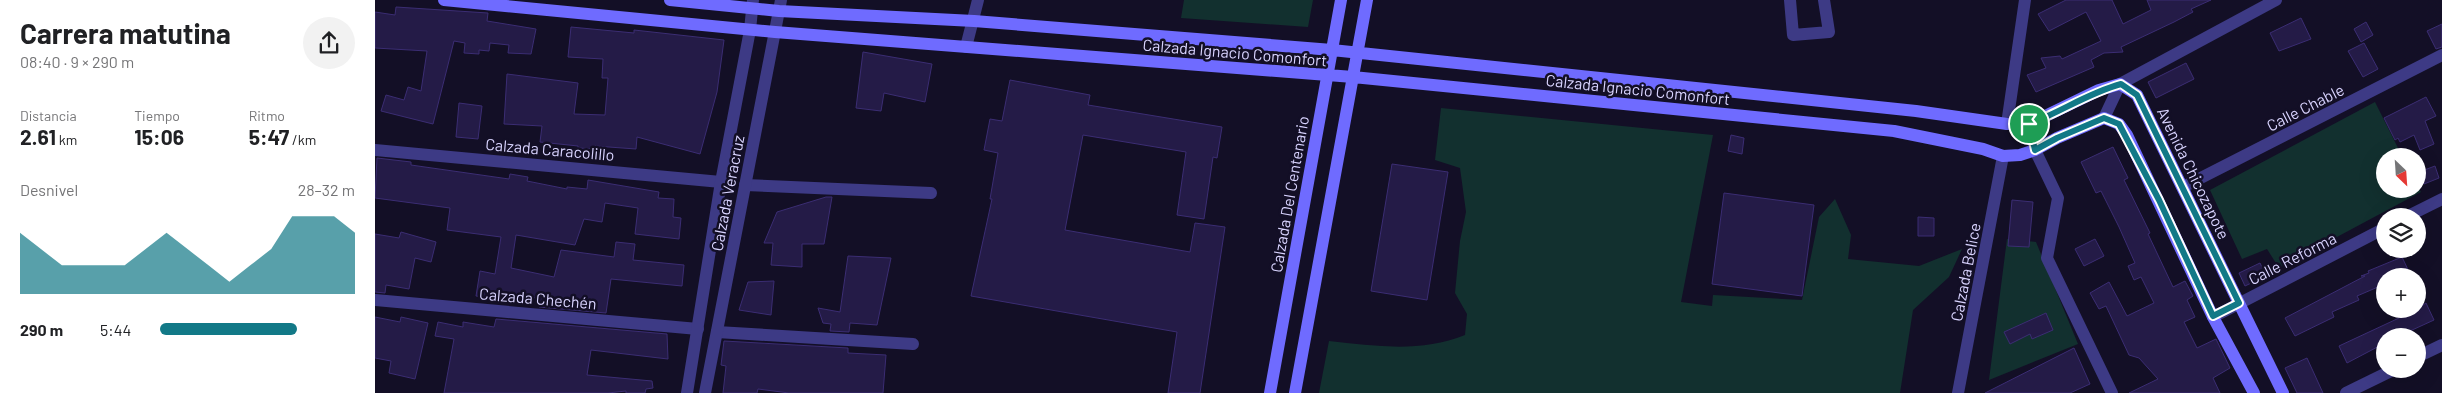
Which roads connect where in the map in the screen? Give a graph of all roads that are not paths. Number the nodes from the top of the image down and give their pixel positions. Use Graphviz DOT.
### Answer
graph roads {
  1 [pos="444,0"];
  2 [pos="670,0"];
  3 [pos="978,0"];
  4 [pos="1341,0"];
  5 [pos="1367,0"];
  6 [pos="1790,0"];
  7 [pos="1824,0"];
  8 [pos="2025,0"];
  9 [pos="2276,0"];
  10 [pos="752,4"];
  11 [pos="780,5"];
  12 [pos="974,21"];
  13 [pos="750,30"];
  14 [pos="775,32"];
  15 [pos="966,46"];
  16 [pos="1332,50"];
  17 [pos="1357,54"];
  18 [pos="2442,55"];
  19 [pos="1327,76"];
  20 [pos="1353,77"];
  21 [pos="2121,84"];
  22 [pos="2104,118"];
  23 [pos="2007,124"];
  24 [pos="2029,124"];
  25 [pos="375,150"];
  26 [pos="2035,150"];
  27 [pos="2003,156"];
  28 [pos="721,182"];
  29 [pos="745,185"];
  30 [pos="2183,187"];
  31 [pos="931,193"];
  32 [pos="2442,199"];
  33 [pos="2424,208"];
  34 [pos="2376,233"];
  35 [pos="375,300"];
  36 [pos="2239,303"];
  37 [pos="2213,316"];
  38 [pos="698,329"];
  39 [pos="717,332"];
  40 [pos="913,344"];
  41 [pos="2442,345"];
  42 [pos="2426,353"];
  43 [pos="2377,378"];
  44 [pos="1956,391"];
  45 [pos="687,393"];
  46 [pos="705,393"];
  47 [pos="1270,393"];
  48 [pos="1295,393"];
  49 [pos="2112,393"];
  50 [pos="2254,393"];
  51 [pos="2283,393"];
  52 [pos="2346,393"];
  1 -- 13 [label="main road, Calzada Ignacio Comonfort"];
  2 -- 10 [label="main road, Calzada Ignacio Comonfort"];
  3 -- 12 [label="street"];
  4 -- 16 [label="main road, Calzada Del Centenario"];
  5 -- 17 [label="main road"];
  6 -- 7 [label="street"];
  8 -- 23 [label="street"];
  9 -- 21 [label="street"];
  10 -- 11 [label="main road, Calzada Ignacio Comonfort"];
  10 -- 13 [label="street, Calzada Veracruz"];
  11 -- 12 [label="main road, Calzada Ignacio Comonfort"];
  11 -- 14 [label="street, Calzada Veracruz"];
  12 -- 15 [label="street"];
  12 -- 16 [label="main road, Calzada Ignacio Comonfort"];
  13 -- 14 [label="main road, Calzada Ignacio Comonfort"];
  13 -- 28 [label="street, Calzada Veracruz"];
  14 -- 15 [label="main road, Calzada Ignacio Comonfort"];
  14 -- 29 [label="street, Calzada Veracruz"];
  15 -- 19 [label="main road, Calzada Ignacio Comonfort"];
  16 -- 17 [label="main road, Calzada Ignacio Comonfort"];
  16 -- 19 [label="main road, Calzada Del Centenario"];
  17 -- 20 [label="main road"];
  17 -- 23 [label="main road, Calzada Ignacio Comonfort"];
  18 -- 30 [label="street, Calle Chable"];
  19 -- 20 [label="main road, Calzada Ignacio Comonfort"];
  19 -- 47 [label="main road, Calzada Del Centenario"];
  20 -- 27 [label="main road, Calzada Ignacio Comonfort"];
  20 -- 48 [label="main road"];
  21 -- 22 [label="street"];
  21 -- 24 [label="main road"];
  21 -- 30 [label="main road, Avenida Chicozapote"];
  22 -- 26 [label="main road"];
  22 -- 37 [label="main road"];
  23 -- 24 [label="main road"];
  24 -- 26 [label="street"];
  25 -- 28 [label="street, Calzada Caracolillo"];
  26 -- 27 [label="main road, Calzada Ignacio Comonfort"];
  26 -- 49 [label="street"];
  27 -- 44 [label="street, Calzada Belice"];
  28 -- 38 [label="street, Calzada Veracruz"];
  29 -- 31 [label="street"];
  29 -- 39 [label="street, Calzada Veracruz"];
  30 -- 36 [label="main road, Avenida Chicozapote"];
  32 -- 33 [label="street"];
  34 -- 36 [label="street, Calle Reforma"];
  35 -- 38 [label="street, Calzada Chechén"];
  36 -- 37 [label="street, Calle Reforma"];
  36 -- 51 [label="main road, Avenida Chicozapote"];
  37 -- 50 [label="main road"];
  38 -- 45 [label="street, Calzada Veracruz"];
  39 -- 40 [label="street"];
  39 -- 46 [label="street, Calzada Veracruz"];
  41 -- 42 [label="street"];
  43 -- 52 [label="street"];
}
